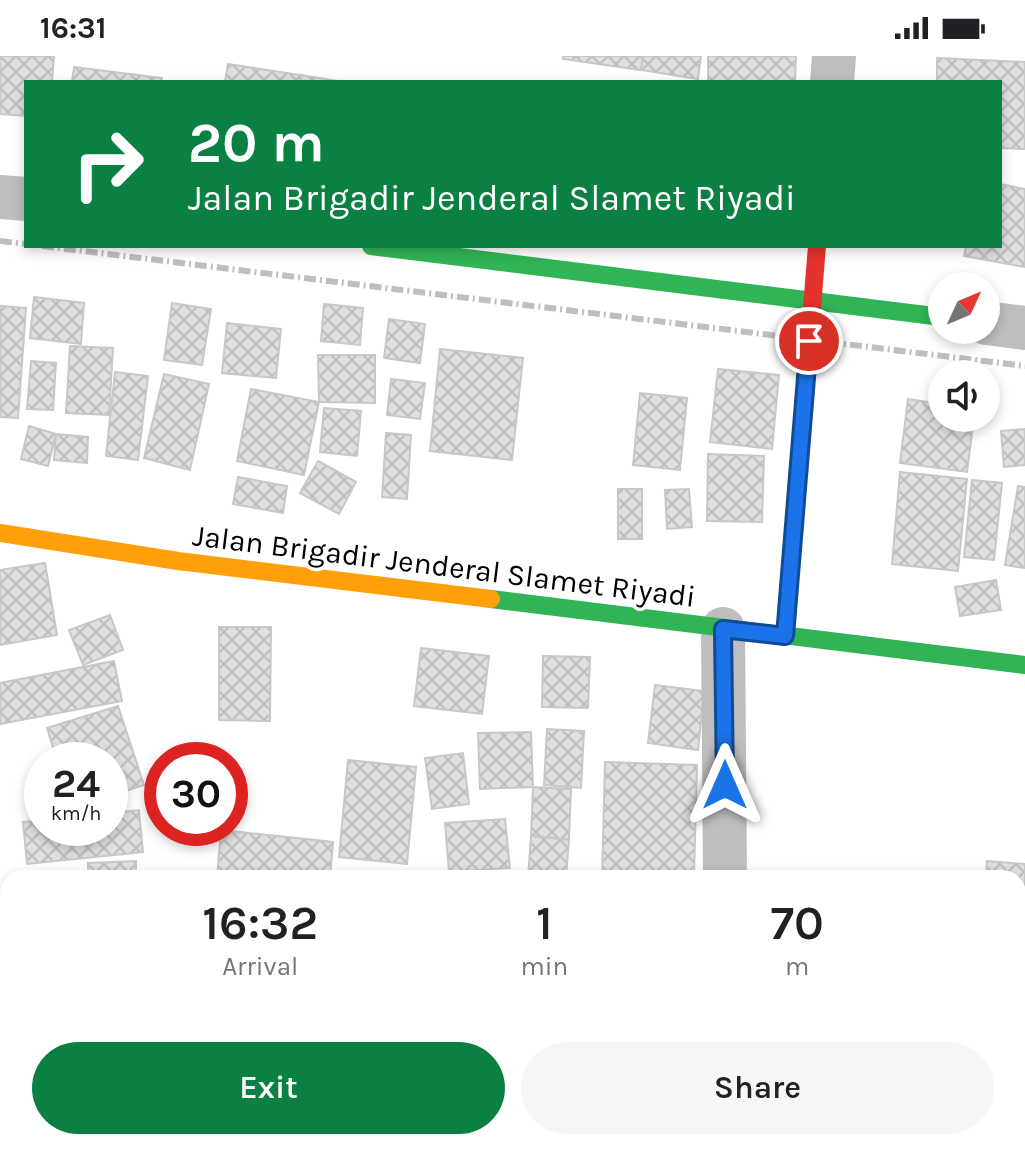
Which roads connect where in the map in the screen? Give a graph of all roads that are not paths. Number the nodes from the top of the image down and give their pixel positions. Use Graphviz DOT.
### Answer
graph roads {
  1 [pos="834,56"];
  2 [pos="832,80"];
  3 [pos="0,197"];
  4 [pos="24,199"];
  5 [pos="387,248"];
  6 [pos="817,248"];
  7 [pos="812,300"];
  8 [pos="928,315"];
  9 [pos="1000,325"];
  10 [pos="1025,328"];
  11 [pos="0,533"];
  12 [pos="723,629"];
  13 [pos="785,636"];
  14 [pos="1025,665"];
  15 [pos="725,870"];
  1 -- 2 [label="street"];
  3 -- 4 [label="street"];
  5 -- 7 [label="main road"];
  6 -- 7 [label="main road"];
  7 -- 8 [label="main road"];
  7 -- 13 [label="main road"];
  9 -- 10 [label="street"];
  11 -- 12 [label="main road, Jalan Brigadir Jenderal Slamet Riyadi"];
  12 -- 13 [label="main road, Jalan Brigadir Jenderal Slamet Riyadi"];
  12 -- 15 [label="street"];
  13 -- 14 [label="main road, Jalan Brigadir Jenderal Slamet Riyadi"];
}
